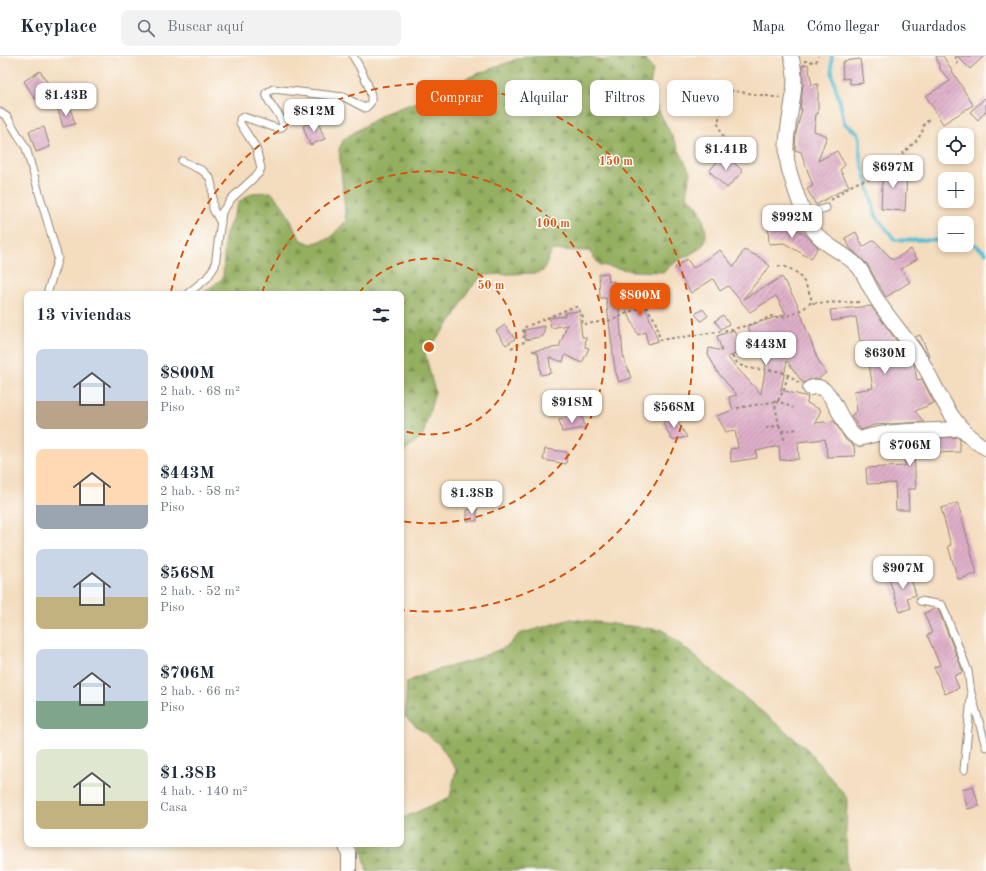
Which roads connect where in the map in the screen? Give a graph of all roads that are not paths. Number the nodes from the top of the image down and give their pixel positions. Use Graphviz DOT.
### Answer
graph roads {
  1 [pos="353,56"];
  2 [pos="791,56"];
  3 [pos="0,112"];
  4 [pos="182,161"];
  5 [pos="826,208"];
  6 [pos="806,214"];
  7 [pos="221,223"];
  8 [pos="48,291"];
  9 [pos="191,291"];
  10 [pos="810,388"];
  11 [pos="962,428"];
  12 [pos="986,448"];
  13 [pos="920,601"];
  14 [pos="972,693"];
  15 [pos="986,747"];
  16 [pos="964,770"];
  17 [pos="347,847"];
  18 [pos="349,871"];
  1 -- 7 [label="lane"];
  2 -- 6 [label="street"];
  3 -- 8 [label="lane"];
  4 -- 7 [label="lane"];
  5 -- 6 [label="lane"];
  6 -- 11 [label="street"];
  7 -- 9 [label="lane"];
  10 -- 11 [label="street"];
  11 -- 12 [label="street"];
  13 -- 14 [label="lane"];
  14 -- 15 [label="lane"];
  14 -- 16 [label="lane"];
  17 -- 18 [label="street"];
}
